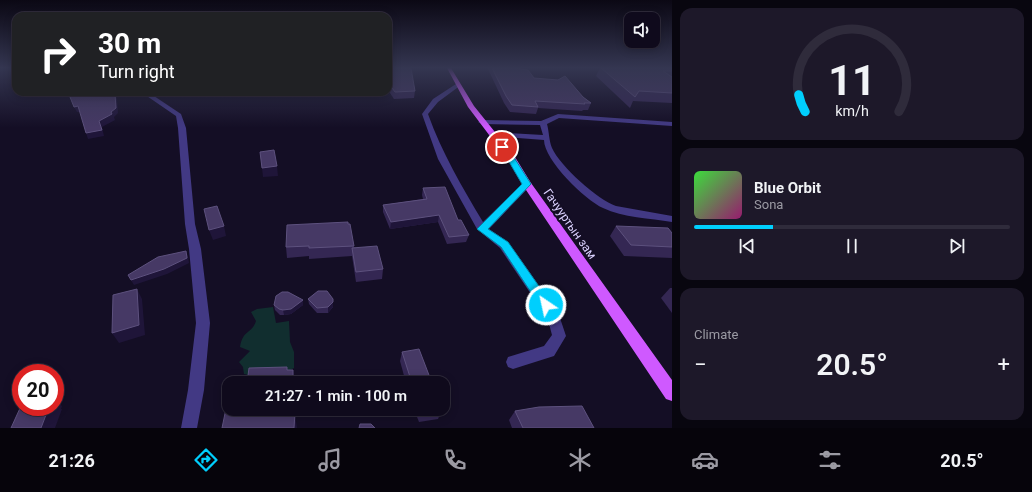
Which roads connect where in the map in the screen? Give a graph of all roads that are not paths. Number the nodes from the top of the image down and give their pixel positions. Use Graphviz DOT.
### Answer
graph roads {
  1 [pos="453,88"];
  2 [pos="460,88"];
  3 [pos="150,96"];
  4 [pos="482,122"];
  5 [pos="543,123"];
  6 [pos="672,124"];
  7 [pos="492,134"];
  8 [pos="547,138"];
  9 [pos="526,184"];
  10 [pos="672,219"];
  11 [pos="482,229"];
  12 [pos="514,362"];
  13 [pos="672,394"];
  14 [pos="189,428"];
  1 -- 11 [label="street"];
  2 -- 4 [label="main road, Гачууртын зам"];
  3 -- 14 [label="street"];
  4 -- 5 [label="street"];
  4 -- 7 [label="main road, Гачууртын зам"];
  5 -- 6 [label="street"];
  5 -- 8 [label="street"];
  7 -- 8 [label="street"];
  7 -- 9 [label="main road, Гачууртын зам"];
  8 -- 10 [label="street"];
  9 -- 11 [label="street"];
  9 -- 13 [label="main road, Гачууртын зам"];
  11 -- 12 [label="street"];
}
